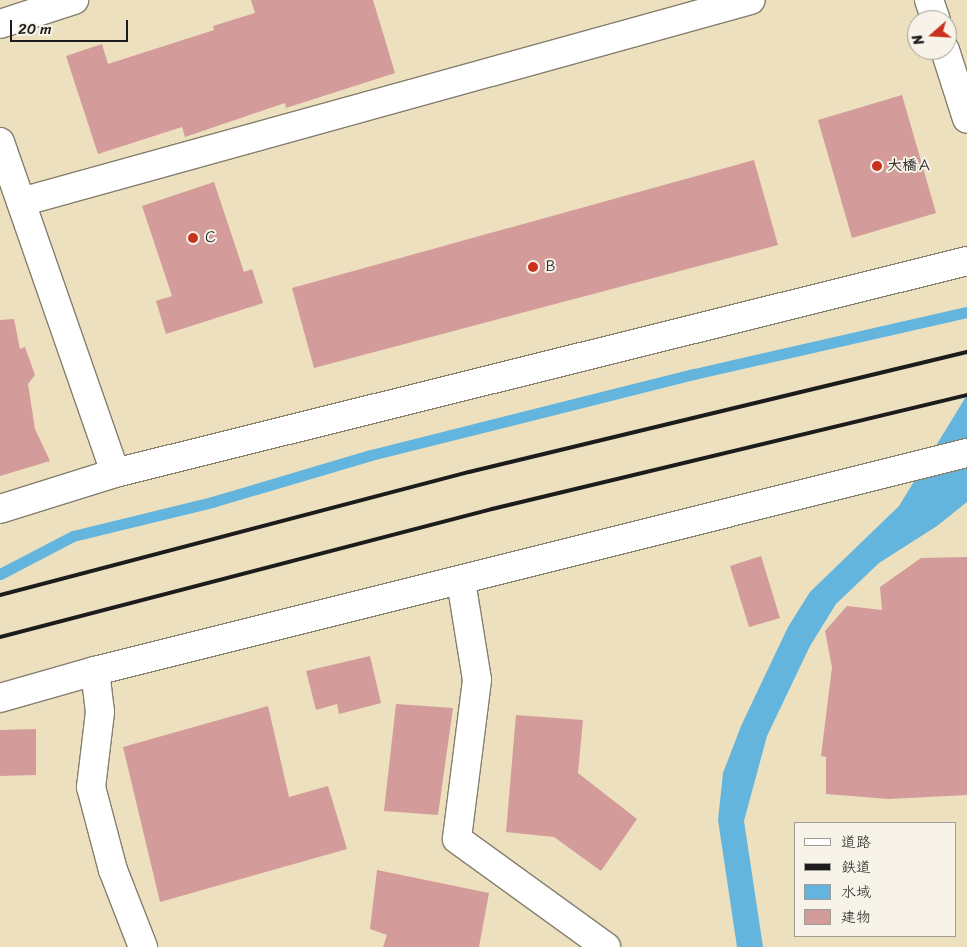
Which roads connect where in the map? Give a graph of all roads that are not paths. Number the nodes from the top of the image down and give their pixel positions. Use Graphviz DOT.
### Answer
graph roads {
  1 [pos="74,0"];
  2 [pos="751,0"];
  3 [pos="0,24"];
  4 [pos="948,60"];
  5 [pos="967,119"];
  6 [pos="0,142"];
  7 [pos="21,202"];
  8 [pos="967,261"];
  9 [pos="967,453"];
  10 [pos="115,473"];
  11 [pos="0,509"];
  12 [pos="461,581"];
  13 [pos="95,671"];
  14 [pos="0,698"];
  15 [pos="143,947"];
  16 [pos="606,947"];
  1 -- 3 [label="main road"];
  2 -- 7 [label="main road"];
  4 -- 5 [label="main road"];
  6 -- 7 [label="main road"];
  7 -- 10 [label="main road"];
  8 -- 10 [label="main road"];
  9 -- 12 [label="main road"];
  10 -- 11 [label="main road"];
  12 -- 13 [label="main road"];
  12 -- 16 [label="main road"];
  13 -- 14 [label="main road"];
  13 -- 15 [label="main road"];
}
